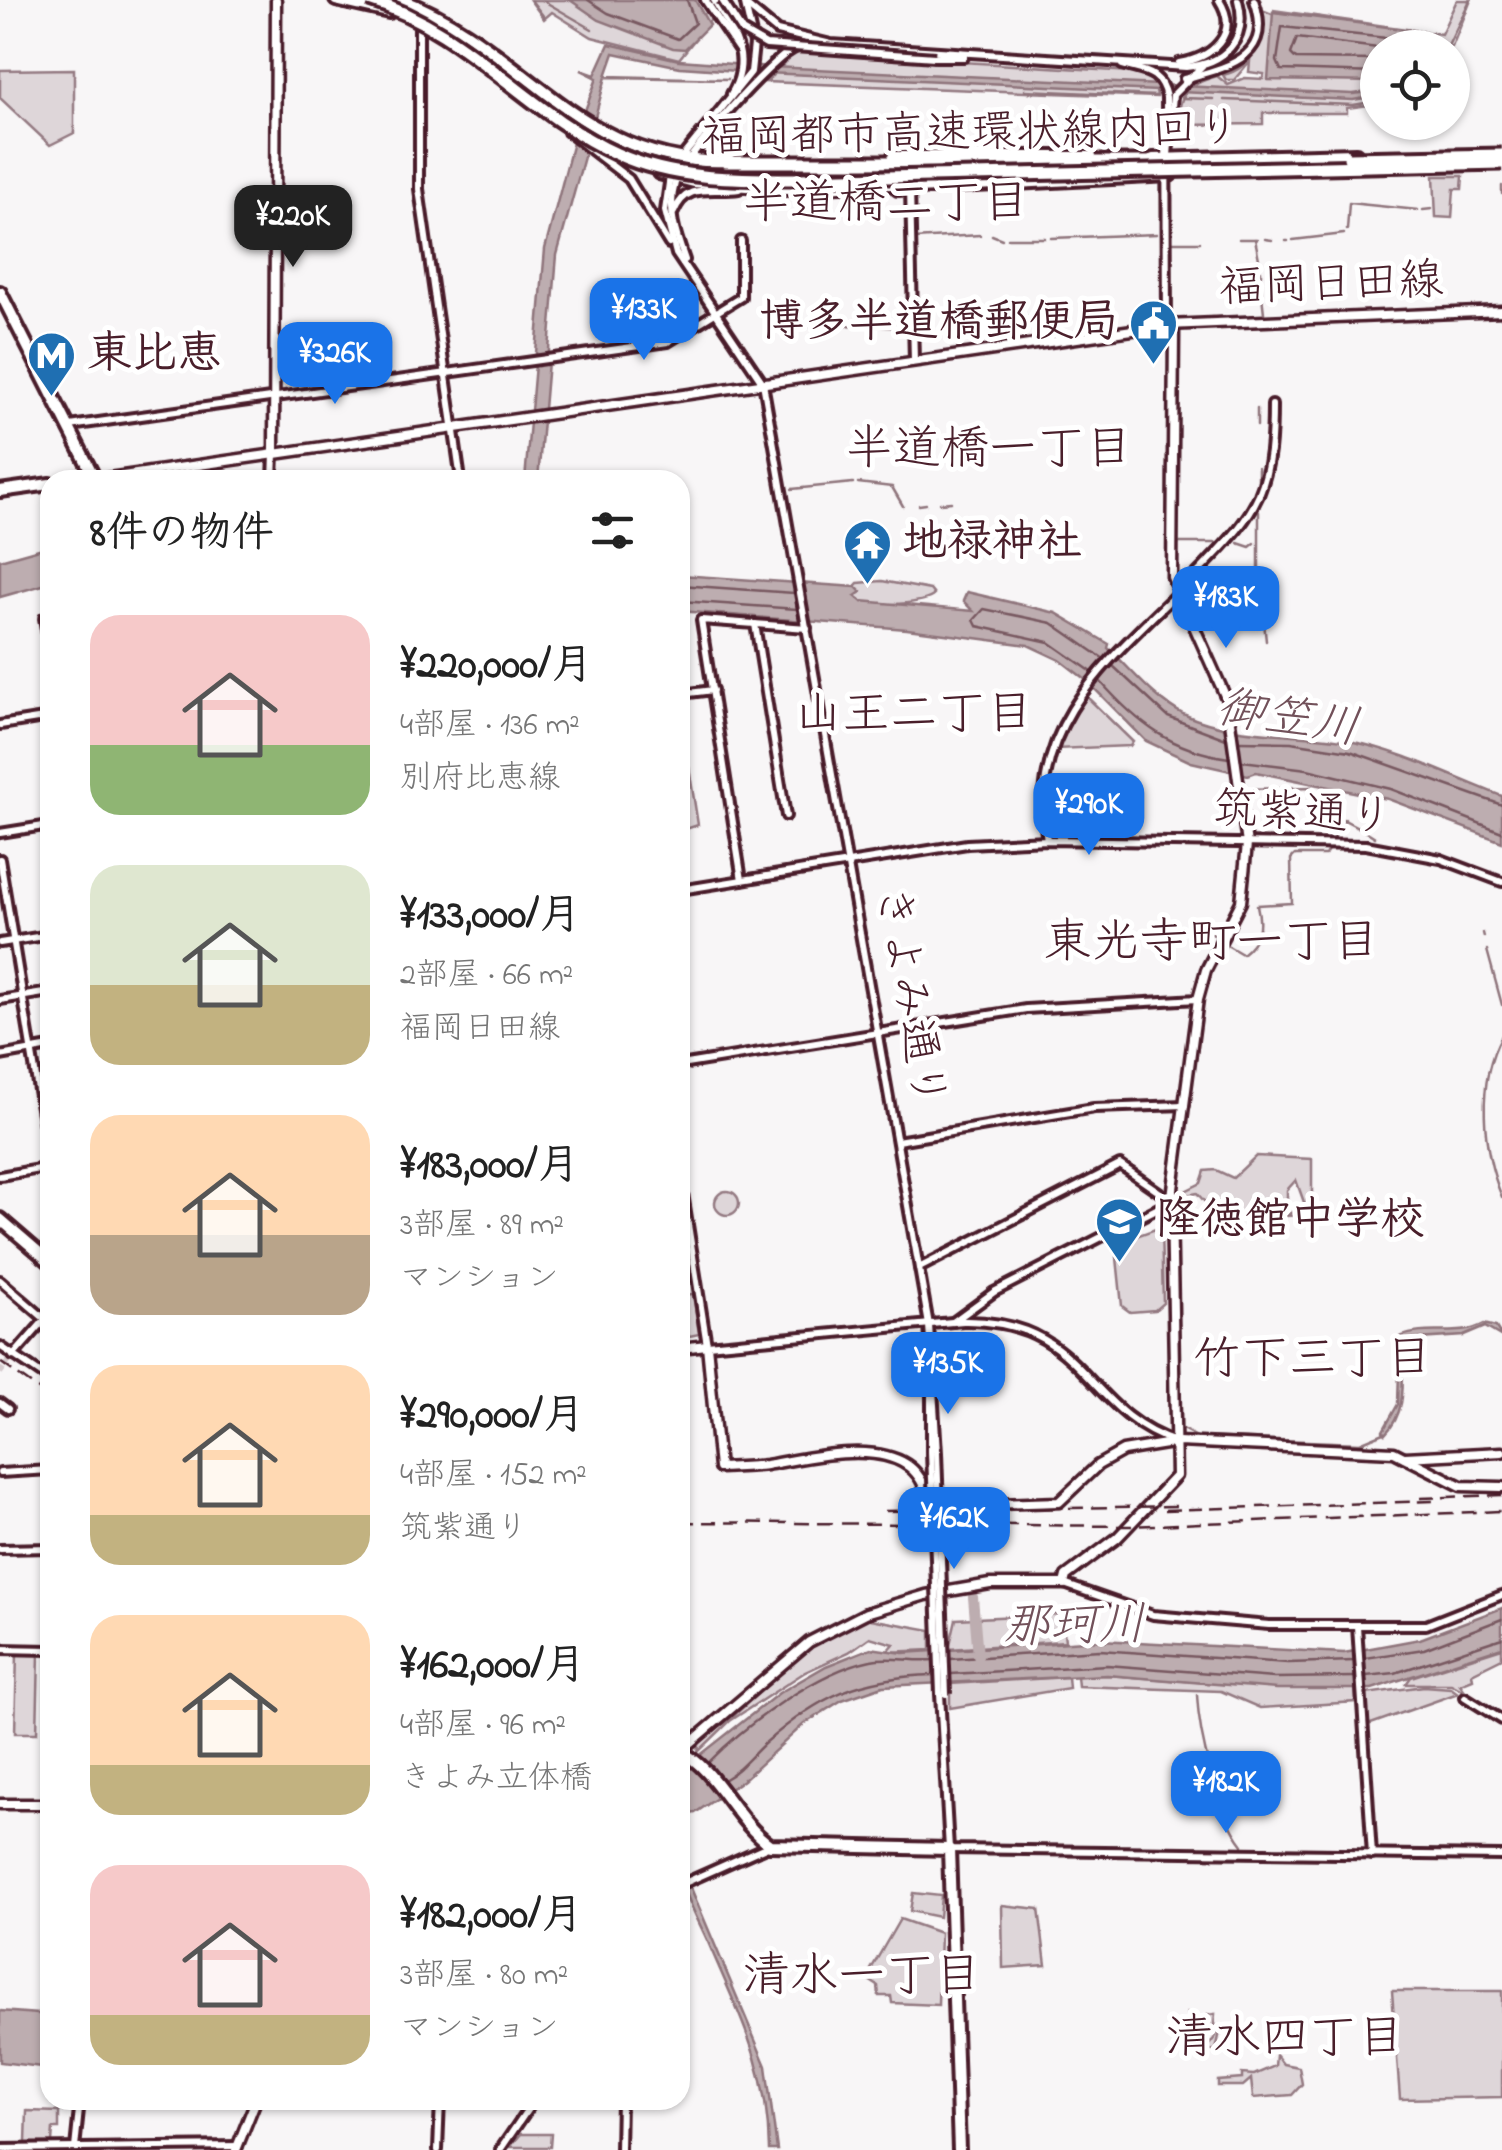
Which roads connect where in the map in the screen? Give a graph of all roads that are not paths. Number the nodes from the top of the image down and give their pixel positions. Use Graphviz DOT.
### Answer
graph roads {
  1 [pos="276,0"];
  2 [pos="336,0"];
  3 [pos="369,0"];
  4 [pos="393,0"];
  5 [pos="402,0"];
  6 [pos="706,0"];
  7 [pos="714,0"];
  8 [pos="722,0"];
  9 [pos="744,0"];
  10 [pos="1220,0"];
  11 [pos="1238,0"];
  12 [pos="1254,0"];
  13 [pos="419,25"];
  14 [pos="831,44"];
  15 [pos="741,52"];
  16 [pos="990,56"];
  17 [pos="1111,62"];
  18 [pos="1169,66"];
  19 [pos="1203,66"];
  20 [pos="1184,79"];
  21 [pos="728,100"];
  22 [pos="586,145"];
  23 [pos="1502,152"];
  24 [pos="685,159"];
  25 [pos="1165,161"];
  26 [pos="726,162"];
  27 [pos="1502,164"];
  28 [pos="1168,175"];
  29 [pos="754,176"];
  30 [pos="673,177"];
  31 [pos="795,182"];
  32 [pos="910,188"];
  33 [pos="671,212"];
  34 [pos="741,241"];
  35 [pos="676,254"];
  36 [pos="687,266"];
  37 [pos="0,292"];
  38 [pos="0,307"];
  39 [pos="716,311"];
  40 [pos="1502,311"];
  41 [pos="1167,325"];
  42 [pos="914,361"];
  43 [pos="446,373"];
  44 [pos="763,383"];
  45 [pos="274,398"];
  46 [pos="1272,405"];
  47 [pos="70,426"];
  48 [pos="452,428"];
  49 [pos="274,453"];
  50 [pos="90,470"];
  51 [pos="90,470"];
  52 [pos="152,470"];
  53 [pos="273,470"];
  54 [pos="458,470"];
  55 [pos="40,485"];
  56 [pos="0,491"];
  57 [pos="1178,593"];
  58 [pos="755,624"];
  59 [pos="806,628"];
  60 [pos="712,690"];
  61 [pos="690,693"];
  62 [pos="40,719"];
  63 [pos="0,725"];
  64 [pos="786,816"];
  65 [pos="40,827"];
  66 [pos="0,833"];
  67 [pos="1047,840"];
  68 [pos="1247,844"];
  69 [pos="0,859"];
  70 [pos="848,862"];
  71 [pos="742,880"];
  72 [pos="1502,882"];
  73 [pos="690,888"];
  74 [pos="40,938"];
  75 [pos="13,942"];
  76 [pos="0,944"];
  77 [pos="40,993"];
  78 [pos="22,996"];
  79 [pos="1198,999"];
  80 [pos="0,1000"];
  81 [pos="878,1034"];
  82 [pos="40,1049"];
  83 [pos="32,1050"];
  84 [pos="0,1056"];
  85 [pos="690,1063"];
  86 [pos="40,1102"];
  87 [pos="1186,1104"];
  88 [pos="898,1140"];
  89 [pos="40,1168"];
  90 [pos="0,1176"];
  91 [pos="1172,1200"];
  92 [pos="0,1220"];
  93 [pos="690,1237"];
  94 [pos="40,1254"];
  95 [pos="919,1268"];
  96 [pos="0,1280"];
  97 [pos="40,1311"];
  98 [pos="952,1322"];
  99 [pos="40,1324"];
  100 [pos="929,1326"];
  101 [pos="707,1345"];
  102 [pos="0,1346"];
  103 [pos="690,1347"];
  104 [pos="14,1356"];
  105 [pos="40,1373"];
  106 [pos="0,1403"];
  107 [pos="8,1410"];
  108 [pos="1178,1442"];
  109 [pos="1502,1452"];
  110 [pos="1405,1457"];
  111 [pos="40,1470"];
  112 [pos="0,1472"];
  113 [pos="1502,1487"];
  114 [pos="0,1548"];
  115 [pos="40,1548"];
  116 [pos="1064,1584"];
  117 [pos="1502,1594"];
  118 [pos="1357,1629"];
  119 [pos="0,1650"];
  120 [pos="40,1650"];
  121 [pos="1465,1696"];
  122 [pos="1502,1720"];
  123 [pos="690,1746"];
  124 [pos="690,1760"];
  125 [pos="0,1804"];
  126 [pos="40,1804"];
  127 [pos="770,1845"];
  128 [pos="948,1849"];
  129 [pos="1372,1855"];
  130 [pos="1502,1856"];
  131 [pos="690,1882"];
  132 [pos="79,2110"];
  133 [pos="252,2110"];
  134 [pos="440,2110"];
  135 [pos="527,2110"];
  136 [pos="621,2110"];
  137 [pos="237,2148"];
  138 [pos="0,2149"];
  139 [pos="75,2149"];
  140 [pos="438,2150"];
  141 [pos="500,2150"];
  142 [pos="620,2150"];
  143 [pos="959,2150"];
  1 -- 45 [label="main road"];
  2 -- 13 [label="highway"];
  3 -- 29 [label="highway, 福岡都市高速環状線内回り, bridge"];
  4 -- 29 [label="highway, bridge"];
  5 -- 24 [label="highway"];
  6 -- 15 [label="street"];
  7 -- 15 [label="street"];
  8 -- 16 [label="street, bridge"];
  9 -- 14 [label="street"];
  9 -- 21 [label="street"];
  10 -- 18 [label="street"];
  11 -- 19 [label="street"];
  12 -- 20 [label="street"];
  13 -- 22 [label="highway, bridge"];
  13 -- 43 [label="street"];
  14 -- 16 [label="street"];
  14 -- 24 [label="street"];
  15 -- 21 [label="street"];
  16 -- 17 [label="street"];
  17 -- 18 [label="street"];
  17 -- 25 [label="street"];
  18 -- 19 [label="street"];
  19 -- 20 [label="street"];
  20 -- 25 [label="street"];
  21 -- 24 [label="street"];
  22 -- 30 [label="highway"];
  22 -- 35 [label="street"];
  23 -- 25 [label="highway, bridge"];
  24 -- 26 [label="highway"];
  24 -- 30 [label="street"];
  25 -- 26 [label="highway"];
  25 -- 28 [label="street"];
  25 -- 29 [label="highway"];
  25 -- 31 [label="highway"];
  26 -- 29 [label="highway"];
  27 -- 28 [label="highway"];
  27 -- 31 [label="highway, 福岡都市高速環状線内回り, bridge"];
  28 -- 32 [label="highway"];
  28 -- 41 [label="street"];
  29 -- 30 [label="highway"];
  29 -- 31 [label="highway, bridge"];
  29 -- 31 [label="highway"];
  29 -- 33 [label="street"];
  30 -- 33 [label="street"];
  30 -- 35 [label="street"];
  31 -- 32 [label="highway"];
  32 -- 42 [label="street"];
  33 -- 36 [label="street"];
  34 -- 39 [label="street"];
  35 -- 36 [label="street"];
  36 -- 39 [label="street"];
  37 -- 47 [label="highway"];
  38 -- 51 [label="highway"];
  39 -- 43 [label="street"];
  39 -- 44 [label="street"];
  40 -- 41 [label="main road, 福岡日田線"];
  41 -- 42 [label="main road, 福岡日田線"];
  41 -- 57 [label="main road"];
  42 -- 44 [label="main road, 福岡日田線"];
  43 -- 45 [label="street"];
  43 -- 48 [label="street"];
  44 -- 48 [label="main road, 福岡日田線"];
  44 -- 59 [label="street, きよみ通り"];
  45 -- 47 [label="street"];
  45 -- 49 [label="main road"];
  46 -- 57 [label="street"];
  47 -- 50 [label="highway"];
  48 -- 49 [label="main road, 福岡日田線"];
  48 -- 54 [label="street"];
  49 -- 52 [label="main road, 福岡日田線"];
  49 -- 53 [label="street"];
  55 -- 56 [label="highway"];
  57 -- 67 [label="street"];
  57 -- 68 [label="main road"];
  58 -- 59 [label="street"];
  58 -- 60 [label="street"];
  58 -- 64 [label="street"];
  59 -- 70 [label="street, きよみ通り"];
  60 -- 61 [label="street"];
  60 -- 71 [label="street"];
  62 -- 63 [label="street"];
  65 -- 66 [label="street"];
  67 -- 68 [label="street, 筑紫通り"];
  67 -- 70 [label="street, 筑紫通り"];
  68 -- 72 [label="street, 筑紫通り"];
  68 -- 79 [label="main road"];
  69 -- 75 [label="street"];
  70 -- 71 [label="street, 筑紫通り"];
  70 -- 81 [label="street, きよみ通り"];
  71 -- 73 [label="street, 筑紫通り"];
  74 -- 75 [label="street"];
  75 -- 76 [label="street"];
  75 -- 78 [label="street"];
  77 -- 78 [label="street"];
  78 -- 80 [label="street"];
  78 -- 83 [label="street"];
  79 -- 81 [label="street"];
  79 -- 87 [label="main road"];
  81 -- 85 [label="street"];
  81 -- 88 [label="street, きよみ通り"];
  82 -- 83 [label="street"];
  83 -- 84 [label="street"];
  83 -- 86 [label="street"];
  87 -- 88 [label="street"];
  87 -- 91 [label="main road"];
  88 -- 95 [label="street, きよみ通り"];
  89 -- 90 [label="street"];
  91 -- 95 [label="street"];
  91 -- 98 [label="street"];
  91 -- 108 [label="main road"];
  92 -- 94 [label="highway"];
  93 -- 101 [label="street"];
  95 -- 100 [label="street, きよみ通り"];
  96 -- 97 [label="street"];
  98 -- 100 [label="street"];
  98 -- 108 [label="street"];
  99 -- 104 [label="street"];
  100 -- 101 [label="street"];
  100 -- 128 [label="street, きよみ通り, bridge"];
  101 -- 103 [label="main road"];
  101 -- 108 [label="main road"];
  102 -- 104 [label="street"];
  104 -- 105 [label="street"];
  106 -- 107 [label="street"];
  108 -- 110 [label="main road"];
  108 -- 116 [label="main road"];
  109 -- 110 [label="main road"];
  110 -- 113 [label="main road"];
  111 -- 112 [label="street"];
  114 -- 115 [label="street"];
  116 -- 118 [label="street"];
  116 -- 123 [label="main road"];
  117 -- 118 [label="street"];
  118 -- 129 [label="street"];
  119 -- 120 [label="street"];
  121 -- 122 [label="street"];
  124 -- 127 [label="highway"];
  125 -- 126 [label="main road"];
  127 -- 128 [label="highway"];
  127 -- 131 [label="street"];
  128 -- 129 [label="street"];
  128 -- 143 [label="highway"];
  129 -- 130 [label="street"];
  132 -- 139 [label="street"];
  133 -- 137 [label="main road"];
  134 -- 140 [label="street"];
  135 -- 141 [label="street"];
  136 -- 142 [label="street"];
  137 -- 139 [label="street"];
  138 -- 139 [label="street"];
}
